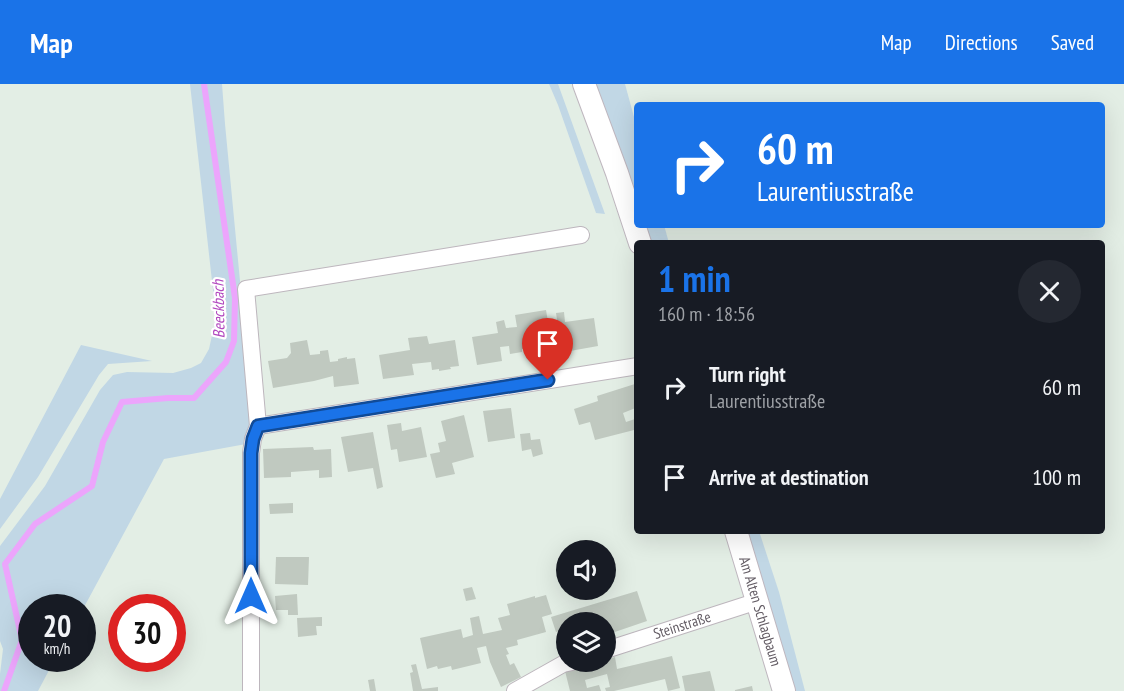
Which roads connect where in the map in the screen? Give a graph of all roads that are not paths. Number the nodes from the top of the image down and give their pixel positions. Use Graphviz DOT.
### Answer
graph roads {
  1 [pos="584,84"];
  2 [pos="634,225"];
  3 [pos="581,235"];
  4 [pos="634,367"];
  5 [pos="258,426"];
  6 [pos="737,534"];
  7 [pos="758,601"];
  8 [pos="616,648"];
  9 [pos="556,668"];
  10 [pos="251,691"];
  11 [pos="515,691"];
  12 [pos="784,691"];
  1 -- 2 [label="main road"];
  3 -- 5 [label="street"];
  4 -- 5 [label="street"];
  5 -- 10 [label="street"];
  6 -- 7 [label="main road, Am Alten Schlagbaum"];
  7 -- 8 [label="street, Steinstraße"];
  7 -- 12 [label="main road, Am Alten Schlagbaum"];
  9 -- 11 [label="street"];
}
